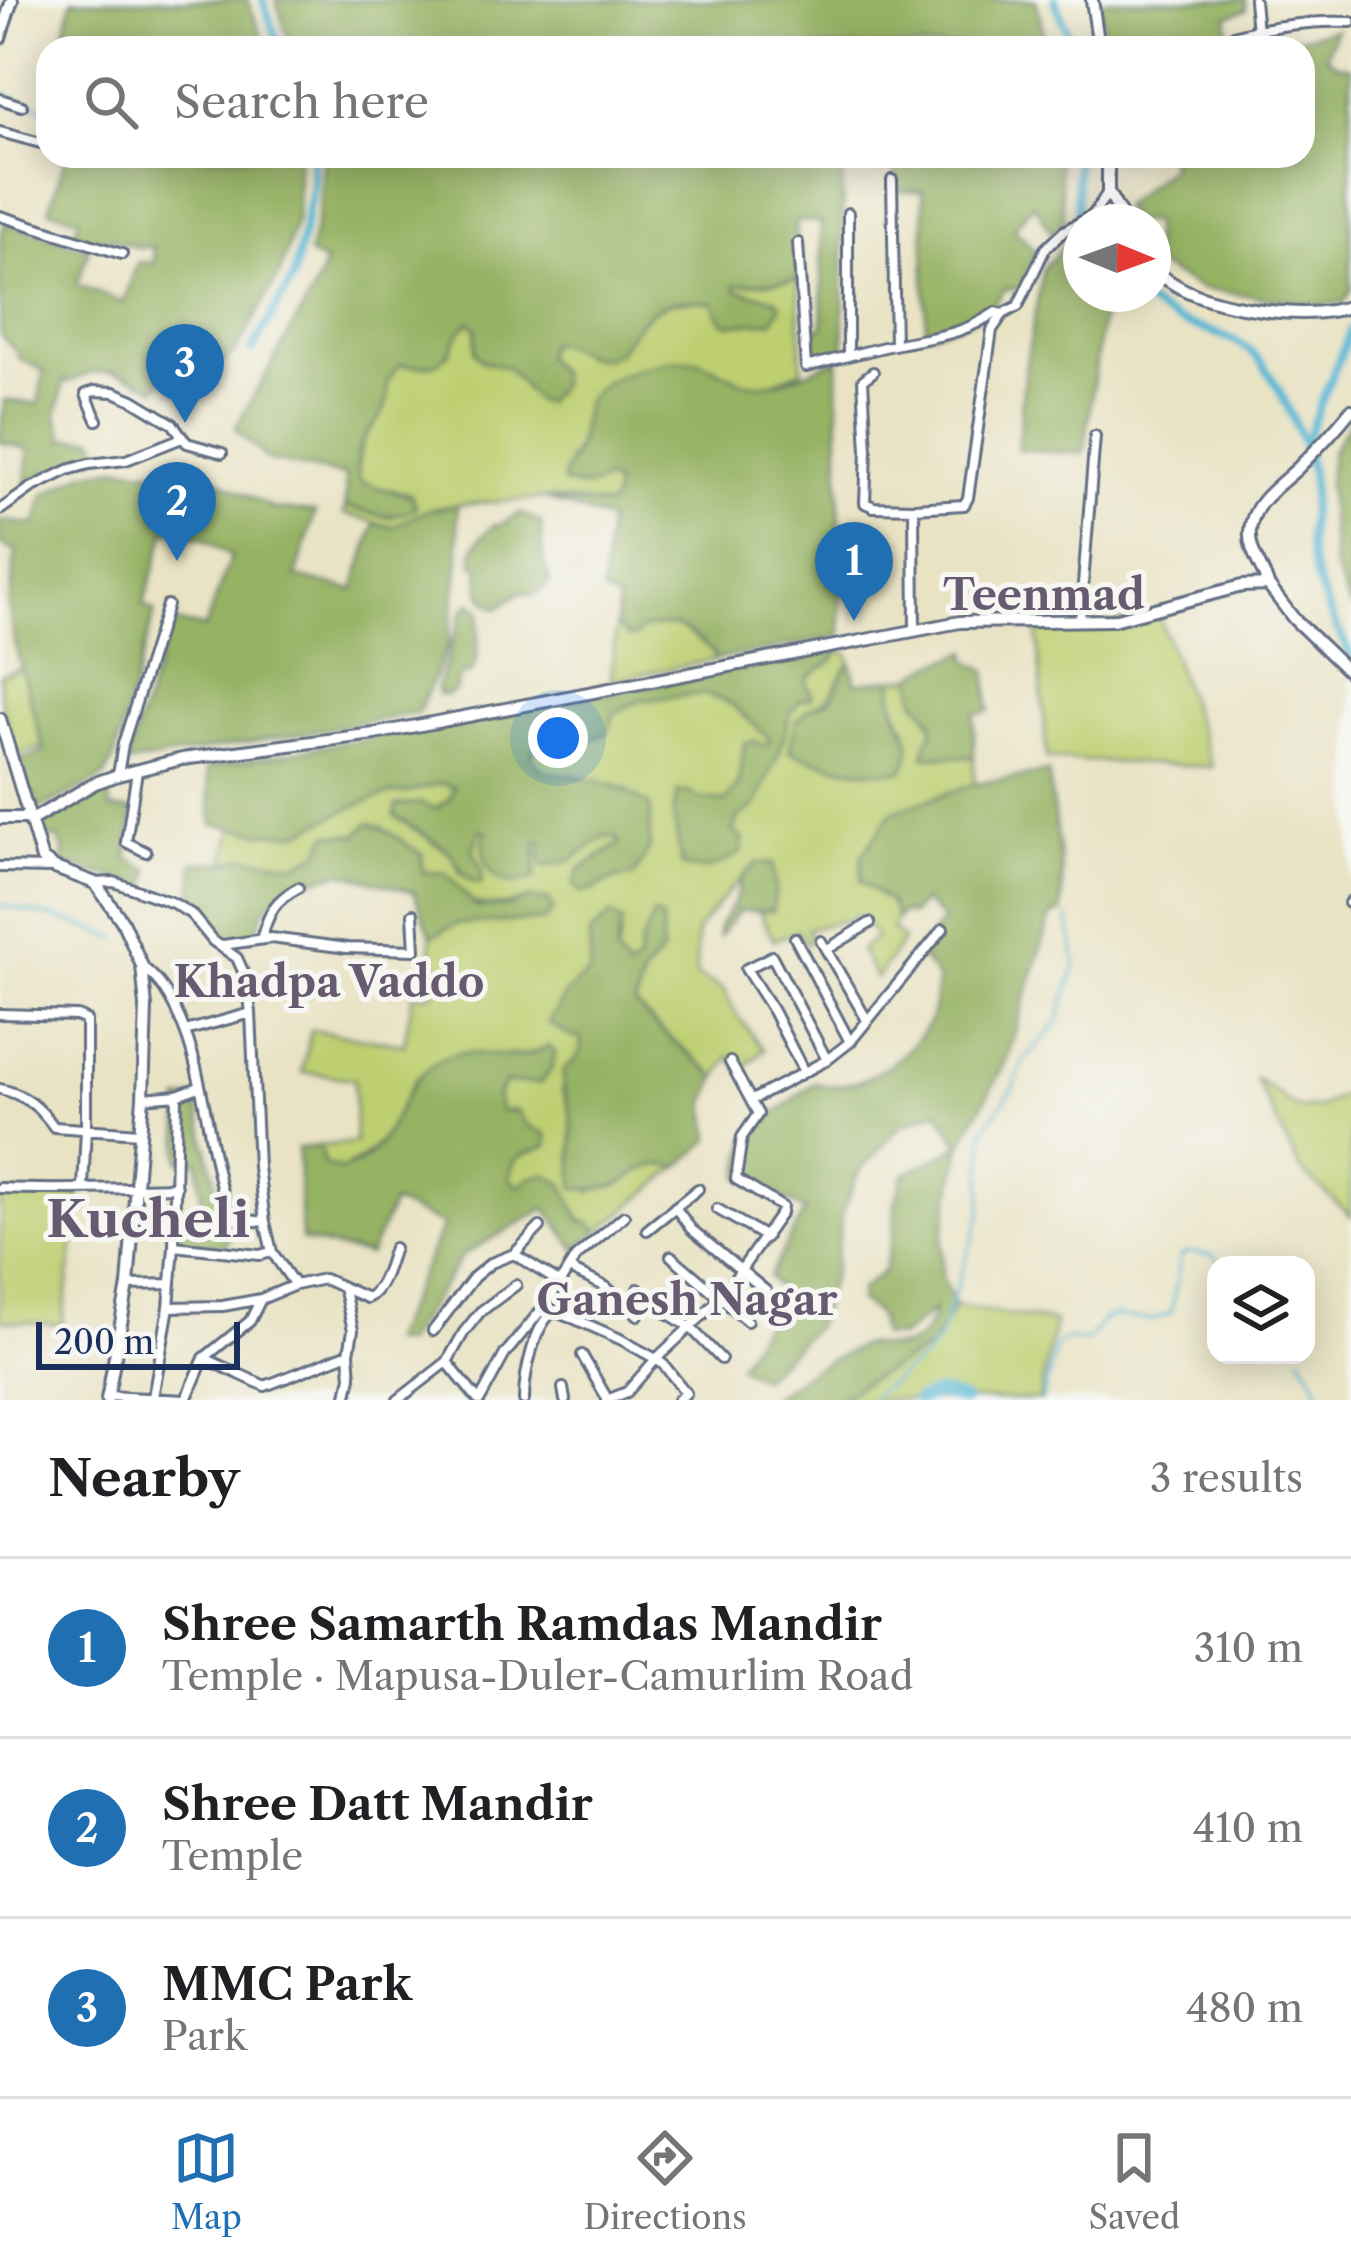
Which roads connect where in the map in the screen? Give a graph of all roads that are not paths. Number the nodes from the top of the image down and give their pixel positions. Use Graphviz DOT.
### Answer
graph roads {
  1 [pos="12,0"];
  2 [pos="1092,0"];
  3 [pos="1254,0"];
  4 [pos="1351,22"];
  5 [pos="1257,32"];
  6 [pos="1097,36"];
  7 [pos="1240,36"];
  8 [pos="0,38"];
  9 [pos="0,99"];
  10 [pos="22,106"];
  11 [pos="0,133"];
  12 [pos="36,142"];
  13 [pos="1108,168"];
  14 [pos="892,179"];
  15 [pos="1108,192"];
  16 [pos="1100,204"];
  17 [pos="1114,204"];
  18 [pos="848,213"];
  19 [pos="0,216"];
  20 [pos="1063,231"];
  21 [pos="798,243"];
  22 [pos="122,254"];
  23 [pos="1171,281"];
  24 [pos="1351,306"];
  25 [pos="1003,314"];
  26 [pos="895,345"];
  27 [pos="848,356"];
  28 [pos="873,372"];
  29 [pos="1351,410"];
  30 [pos="97,420"];
  31 [pos="1095,436"];
  32 [pos="182,438"];
  33 [pos="222,453"];
  34 [pos="914,508"];
  35 [pos="0,510"];
  36 [pos="1268,585"];
  37 [pos="166,605"];
  38 [pos="1080,621"];
  39 [pos="915,631"];
  40 [pos="1351,674"];
  41 [pos="0,719"];
  42 [pos="137,770"];
  43 [pos="118,775"];
  44 [pos="0,818"];
  45 [pos="28,819"];
  46 [pos="146,852"];
  47 [pos="0,867"];
  48 [pos="55,868"];
  49 [pos="95,883"];
  50 [pos="298,888"];
  51 [pos="413,914"];
  52 [pos="870,923"];
  53 [pos="943,928"];
  54 [pos="795,938"];
  55 [pos="261,940"];
  56 [pos="221,945"];
  57 [pos="142,966"];
  58 [pos="251,1013"];
  59 [pos="0,1014"];
  60 [pos="867,1020"];
  61 [pos="184,1031"];
  62 [pos="850,1042"];
  63 [pos="827,1060"];
  64 [pos="730,1062"];
  65 [pos="805,1072"];
  66 [pos="200,1087"];
  67 [pos="0,1089"];
  68 [pos="177,1095"];
  69 [pos="143,1098"];
  70 [pos="752,1100"];
  71 [pos="86,1130"];
  72 [pos="140,1133"];
  73 [pos="176,1186"];
  74 [pos="83,1187"];
  75 [pos="0,1188"];
  76 [pos="135,1188"];
  77 [pos="698,1189"];
  78 [pos="675,1207"];
  79 [pos="717,1209"];
  80 [pos="624,1216"];
  81 [pos="265,1222"];
  82 [pos="540,1227"];
  83 [pos="647,1230"];
  84 [pos="766,1237"];
  85 [pos="175,1246"];
  86 [pos="394,1248"];
  87 [pos="272,1252"];
  88 [pos="514,1254"];
  89 [pos="670,1256"];
  90 [pos="569,1269"];
  91 [pos="741,1269"];
  92 [pos="560,1283"];
  93 [pos="172,1284"];
  94 [pos="128,1285"];
  95 [pos="295,1285"];
  96 [pos="517,1285"];
  97 [pos="344,1289"];
  98 [pos="638,1289"];
  99 [pos="766,1291"];
  100 [pos="722,1297"];
  101 [pos="261,1299"];
  102 [pos="169,1307"];
  103 [pos="638,1315"];
  104 [pos="747,1321"];
  105 [pos="690,1327"];
  106 [pos="433,1330"];
  107 [pos="349,1353"];
  108 [pos="582,1354"];
  109 [pos="205,1358"];
  110 [pos="656,1359"];
  111 [pos="721,1359"];
  112 [pos="447,1362"];
  113 [pos="562,1388"];
  114 [pos="630,1396"];
  115 [pos="154,1397"];
  116 [pos="107,1398"];
  117 [pos="686,1398"];
  118 [pos="346,1400"];
  119 [pos="398,1400"];
  120 [pos="479,1400"];
  121 [pos="524,1400"];
  122 [pos="565,1400"];
  123 [pos="608,1400"];
  1 -- 8 [label="street"];
  2 -- 6 [label="street"];
  3 -- 5 [label="street"];
  4 -- 5 [label="street"];
  5 -- 7 [label="street"];
  9 -- 10 [label="street"];
  11 -- 12 [label="street"];
  13 -- 15 [label="street"];
  14 -- 26 [label="street"];
  15 -- 16 [label="street"];
  15 -- 17 [label="street"];
  18 -- 27 [label="street"];
  19 -- 22 [label="street"];
  20 -- 25 [label="street"];
  21 -- 27 [label="street"];
  23 -- 24 [label="street"];
  25 -- 26 [label="street"];
  25 -- 34 [label="street"];
  26 -- 27 [label="street"];
  28 -- 34 [label="street"];
  29 -- 36 [label="street"];
  30 -- 32 [label="street"];
  31 -- 38 [label="street"];
  32 -- 33 [label="street"];
  32 -- 35 [label="street"];
  34 -- 39 [label="street"];
  36 -- 38 [label="street"];
  36 -- 40 [label="street"];
  37 -- 43 [label="street"];
  38 -- 39 [label="street"];
  39 -- 42 [label="street"];
  41 -- 45 [label="street"];
  42 -- 43 [label="street"];
  42 -- 46 [label="street"];
  43 -- 45 [label="street"];
  44 -- 45 [label="street"];
  45 -- 48 [label="street"];
  47 -- 48 [label="street"];
  48 -- 49 [label="street"];
  49 -- 56 [label="street"];
  49 -- 57 [label="street"];
  50 -- 55 [label="street"];
  51 -- 55 [label="street"];
  52 -- 60 [label="street"];
  53 -- 60 [label="street"];
  54 -- 62 [label="street"];
  55 -- 56 [label="street"];
  56 -- 58 [label="street"];
  57 -- 61 [label="street"];
  57 -- 69 [label="street"];
  58 -- 61 [label="street"];
  58 -- 81 [label="street"];
  59 -- 71 [label="street"];
  60 -- 62 [label="street"];
  61 -- 66 [label="street"];
  62 -- 63 [label="street"];
  63 -- 65 [label="street"];
  63 -- 65 [label="street"];
  64 -- 70 [label="street"];
  65 -- 70 [label="street"];
  66 -- 68 [label="street"];
  66 -- 81 [label="street"];
  67 -- 71 [label="street"];
  68 -- 69 [label="street"];
  68 -- 73 [label="street"];
  69 -- 72 [label="street"];
  70 -- 84 [label="street"];
  71 -- 72 [label="street"];
  71 -- 74 [label="street"];
  72 -- 76 [label="street"];
  73 -- 76 [label="street"];
  73 -- 85 [label="street"];
  74 -- 75 [label="street"];
  74 -- 76 [label="street"];
  76 -- 94 [label="street"];
  77 -- 78 [label="street"];
  78 -- 83 [label="street"];
  78 -- 91 [label="street"];
  79 -- 84 [label="street"];
  80 -- 90 [label="street"];
  81 -- 87 [label="street"];
  82 -- 88 [label="street"];
  84 -- 91 [label="street"];
  85 -- 87 [label="street"];
  85 -- 93 [label="street"];
  86 -- 97 [label="street"];
  87 -- 95 [label="street"];
  88 -- 92 [label="street"];
  88 -- 106 [label="street"];
  89 -- 100 [label="street"];
  90 -- 92 [label="street"];
  90 -- 103 [label="street"];
  91 -- 99 [label="street"];
  91 -- 100 [label="street"];
  92 -- 120 [label="street"];
  93 -- 94 [label="street"];
  93 -- 102 [label="street"];
  94 -- 116 [label="street"];
  95 -- 97 [label="street"];
  95 -- 101 [label="street"];
  96 -- 112 [label="street"];
  97 -- 107 [label="street"];
  98 -- 105 [label="street"];
  100 -- 104 [label="street"];
  100 -- 105 [label="street"];
  101 -- 102 [label="street"];
  101 -- 109 [label="street"];
  102 -- 115 [label="street"];
  105 -- 110 [label="street"];
  105 -- 111 [label="street"];
  107 -- 109 [label="street"];
  107 -- 118 [label="street"];
  108 -- 123 [label="street"];
  109 -- 115 [label="street"];
  110 -- 114 [label="street"];
  110 -- 117 [label="street"];
  110 -- 121 [label="street"];
  112 -- 119 [label="street"];
  112 -- 120 [label="street"];
  113 -- 122 [label="street"];
  114 -- 123 [label="street"];
  115 -- 116 [label="street"];
}
